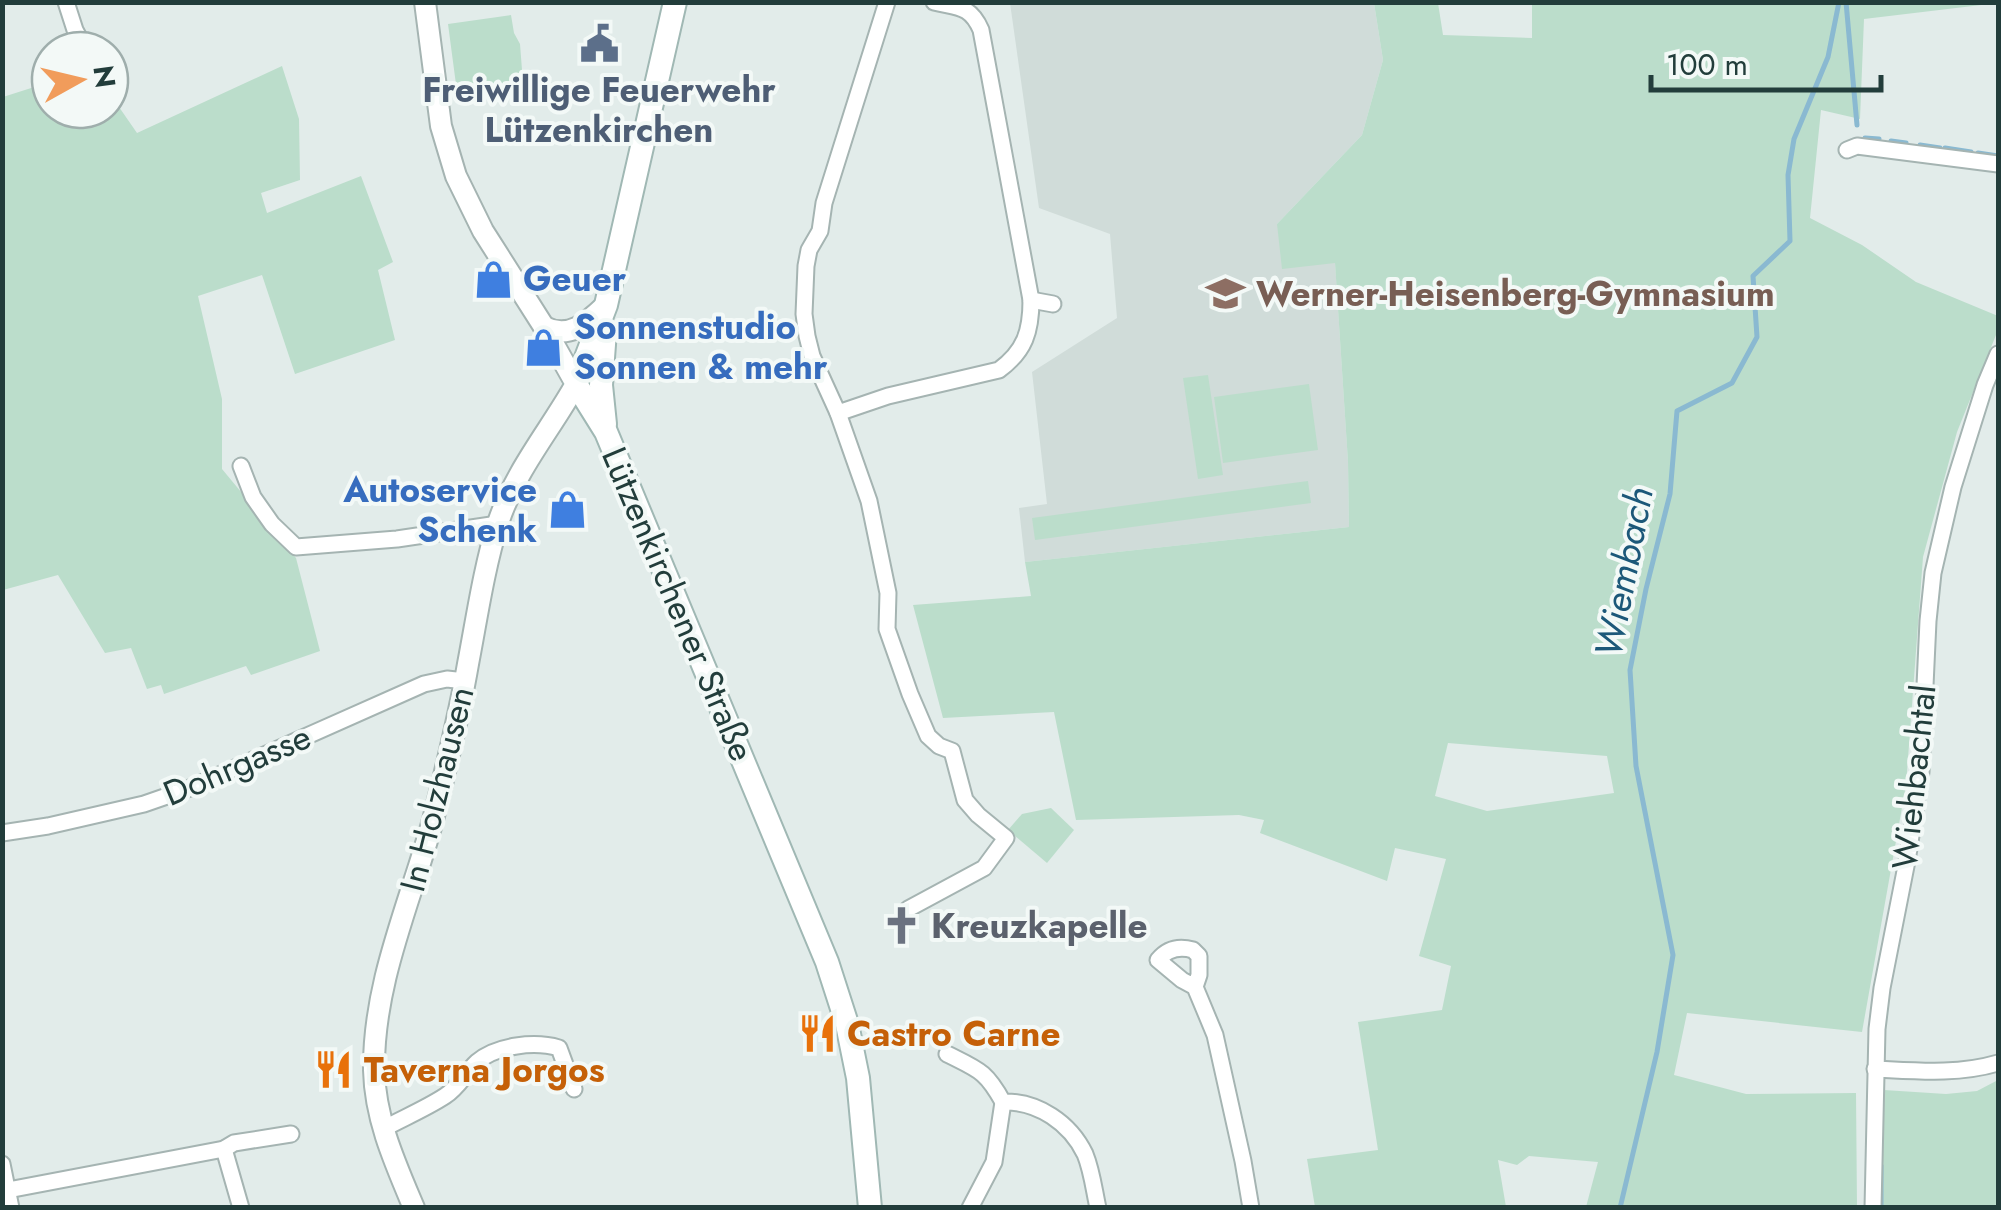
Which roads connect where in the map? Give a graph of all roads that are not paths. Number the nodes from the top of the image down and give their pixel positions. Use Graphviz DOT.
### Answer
graph roads {
  1 [pos="66,2"];
  2 [pos="425,2"];
  3 [pos="676,2"];
  4 [pos="887,2"];
  5 [pos="934,2"];
  6 [pos="75,30"];
  7 [pos="1847,150"];
  8 [pos="1998,164"];
  9 [pos="1031,300"];
  10 [pos="1053,304"];
  11 [pos="606,306"];
  12 [pos="544,327"];
  13 [pos="1998,354"];
  14 [pos="576,384"];
  15 [pos="838,413"];
  16 [pos="551,422"];
  17 [pos="606,432"];
  18 [pos="241,466"];
  19 [pos="498,524"];
  20 [pos="465,681"];
  21 [pos="2,833"];
  22 [pos="908,910"];
  23 [pos="1196,987"];
  24 [pos="948,1054"];
  25 [pos="1998,1063"];
  26 [pos="1875,1069"];
  27 [pos="574,1089"];
  28 [pos="1003,1102"];
  29 [pos="382,1129"];
  30 [pos="291,1134"];
  31 [pos="224,1149"];
  32 [pos="2,1164"];
  33 [pos="8,1190"];
  34 [pos="11,1208"];
  35 [pos="241,1208"];
  36 [pos="414,1208"];
  37 [pos="870,1208"];
  38 [pos="970,1208"];
  39 [pos="1098,1208"];
  40 [pos="1252,1208"];
  41 [pos="1873,1208"];
  1 -- 6 [label="street"];
  2 -- 12 [label="street"];
  3 -- 11 [label="main road"];
  4 -- 15 [label="street"];
  5 -- 9 [label="street"];
  7 -- 8 [label="street"];
  9 -- 10 [label="street"];
  9 -- 15 [label="street"];
  11 -- 12 [label="street"];
  11 -- 14 [label="main road"];
  11 -- 17 [label="main road"];
  12 -- 14 [label="street"];
  13 -- 26 [label="street, Wiehbachtal"];
  14 -- 16 [label="street, In Holzhausen"];
  14 -- 17 [label="main road, Lützenkirchener Straße"];
  15 -- 22 [label="street"];
  16 -- 17 [label="street"];
  16 -- 19 [label="street, In Holzhausen"];
  17 -- 37 [label="main road, Lützenkirchener Straße"];
  18 -- 19 [label="street"];
  19 -- 20 [label="street, In Holzhausen"];
  20 -- 21 [label="street, Dohrgasse"];
  20 -- 29 [label="street, In Holzhausen"];
  23 -- 40 [label="street"];
  24 -- 28 [label="street"];
  25 -- 26 [label="street"];
  26 -- 41 [label="street, Wiehbachtal"];
  27 -- 29 [label="street"];
  28 -- 38 [label="street"];
  28 -- 39 [label="street"];
  29 -- 36 [label="street, In Holzhausen"];
  30 -- 31 [label="street"];
  31 -- 33 [label="street"];
  31 -- 35 [label="street"];
  32 -- 33 [label="street"];
  33 -- 34 [label="street"];
}
